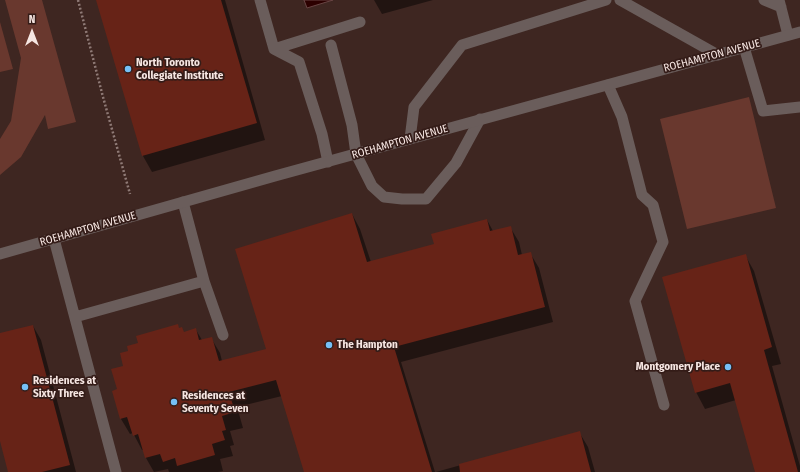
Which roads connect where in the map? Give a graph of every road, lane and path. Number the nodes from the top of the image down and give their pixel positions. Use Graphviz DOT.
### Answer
graph roads {
  1 [pos="78,0"];
  2 [pos="260,0"];
  3 [pos="606,0"];
  4 [pos="620,0"];
  5 [pos="764,0"];
  6 [pos="780,3"];
  7 [pos="360,22"];
  8 [pos="800,32"];
  9 [pos="788,35"];
  10 [pos="331,45"];
  11 [pos="744,47"];
  12 [pos="274,49"];
  13 [pos="718,55"];
  14 [pos="608,85"];
  15 [pos="800,107"];
  16 [pos="480,119"];
  17 [pos="410,139"];
  18 [pos="356,154"];
  19 [pos="328,162"];
  20 [pos="130,194"];
  21 [pos="183,202"];
  22 [pos="54,239"];
  23 [pos="0,254"];
  24 [pos="204,281"];
  25 [pos="75,318"];
  26 [pos="223,334"];
  27 [pos="664,405"];
  28 [pos="116,472"];
  1 -- 20 [label="path"];
  2 -- 12 [label="street"];
  3 -- 17 [label="street"];
  4 -- 13 [label="street"];
  5 -- 6 [label="street"];
  6 -- 9 [label="street"];
  7 -- 12 [label="street"];
  8 -- 9 [label="street, ROEHAMPTON AVENUE"];
  9 -- 11 [label="street, ROEHAMPTON AVENUE"];
  10 -- 18 [label="street"];
  11 -- 13 [label="street, ROEHAMPTON AVENUE"];
  11 -- 15 [label="street"];
  12 -- 19 [label="street"];
  13 -- 14 [label="street, ROEHAMPTON AVENUE"];
  14 -- 16 [label="street, ROEHAMPTON AVENUE"];
  14 -- 27 [label="street"];
  16 -- 17 [label="street, ROEHAMPTON AVENUE"];
  16 -- 18 [label="street"];
  17 -- 18 [label="street, ROEHAMPTON AVENUE"];
  18 -- 19 [label="street, ROEHAMPTON AVENUE"];
  19 -- 21 [label="street, ROEHAMPTON AVENUE"];
  21 -- 22 [label="street, ROEHAMPTON AVENUE"];
  21 -- 24 [label="street"];
  22 -- 23 [label="street, ROEHAMPTON AVENUE"];
  22 -- 25 [label="street"];
  24 -- 25 [label="street"];
  24 -- 26 [label="street"];
  25 -- 28 [label="street"];
}
